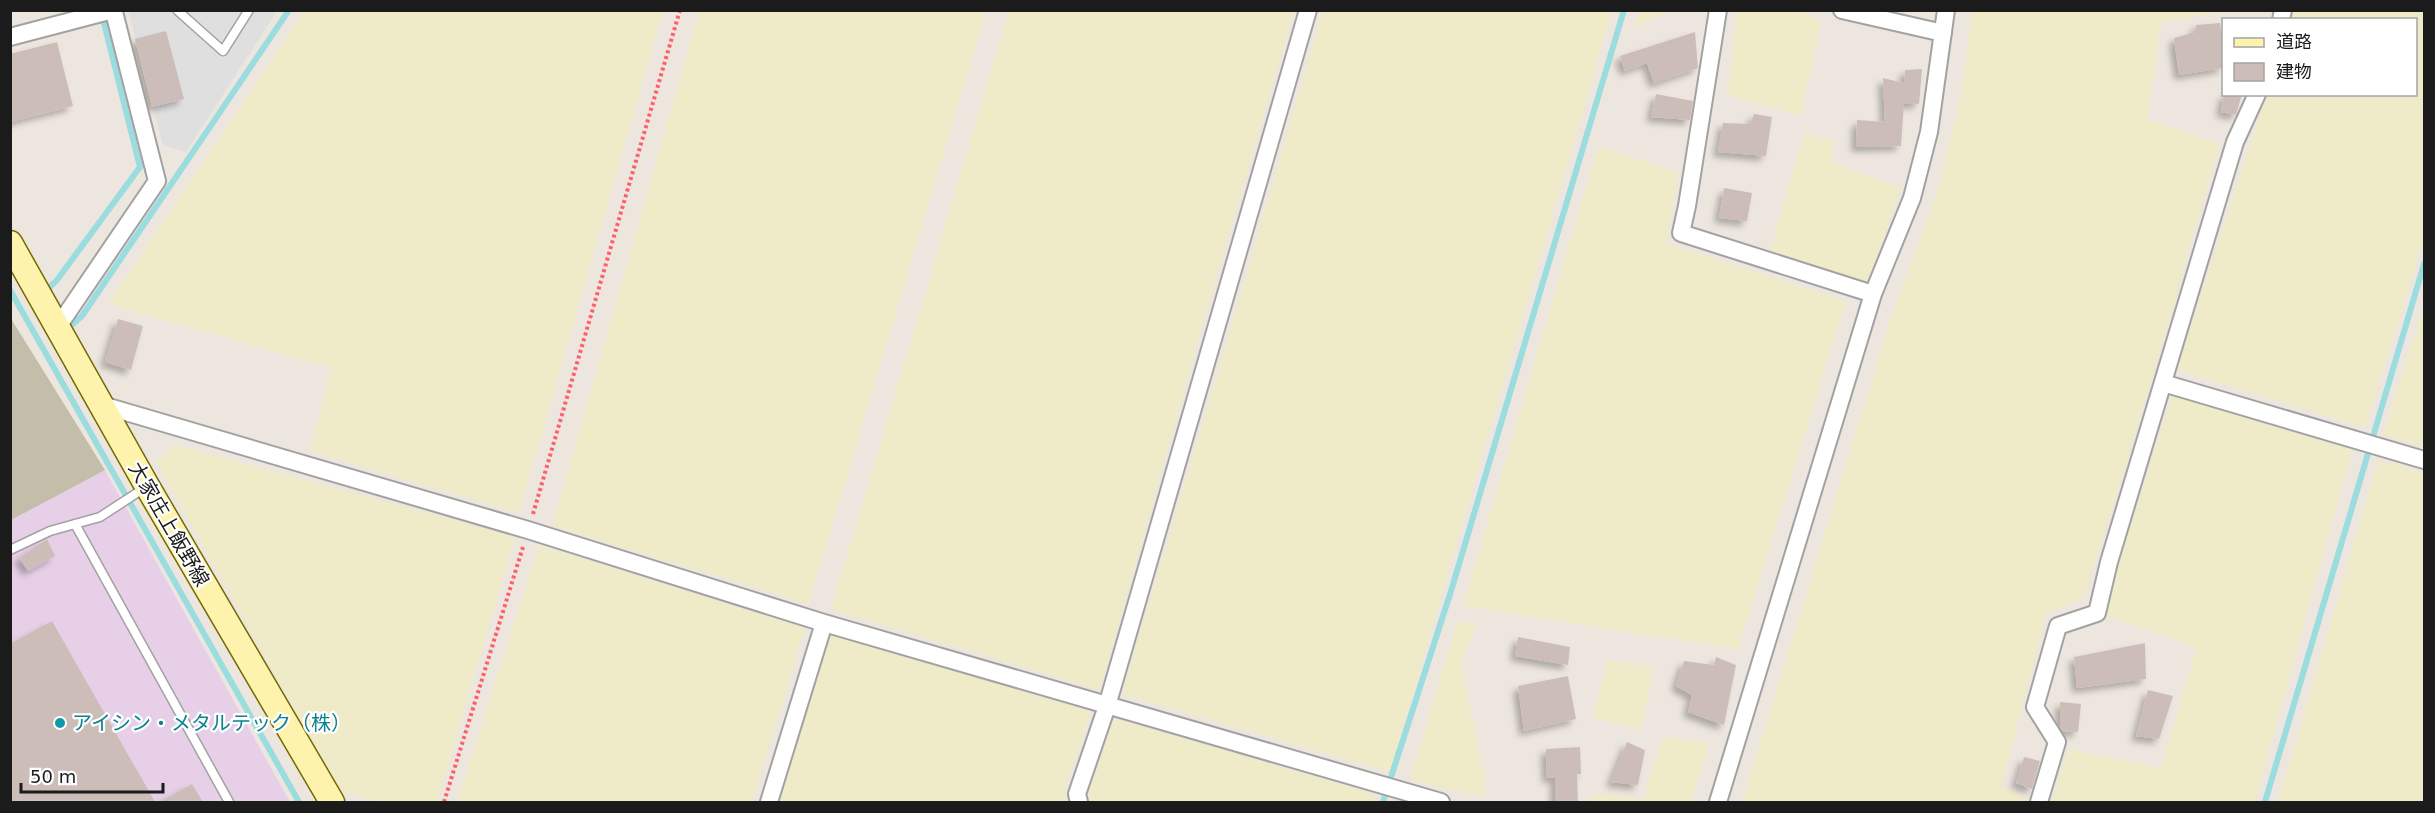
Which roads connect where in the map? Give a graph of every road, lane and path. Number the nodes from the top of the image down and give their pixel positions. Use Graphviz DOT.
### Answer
graph roads {
  1 [pos="177,10"];
  2 [pos="249,10"];
  3 [pos="680,10"];
  4 [pos="1308,10"];
  5 [pos="1718,10"];
  6 [pos="1842,10"];
  7 [pos="1946,10"];
  8 [pos="114,11"];
  9 [pos="1943,33"];
  10 [pos="10,37"];
  11 [pos="2256,96"];
  12 [pos="10,243"];
  13 [pos="1874,294"];
  14 [pos="57,328"];
  15 [pos="2163,383"];
  16 [pos="102,405"];
  17 [pos="2424,460"];
  18 [pos="147,486"];
  19 [pos="75,524"];
  20 [pos="528,530"];
  21 [pos="10,550"];
  22 [pos="824,623"];
  23 [pos="1107,706"];
  24 [pos="229,802"];
  25 [pos="332,802"];
  26 [pos="444,802"];
  27 [pos="769,802"];
  28 [pos="1079,802"];
  29 [pos="1442,802"];
  30 [pos="1718,802"];
  31 [pos="2039,802"];
  1 -- 2 [label="lane"];
  3 -- 20 [label="path"];
  4 -- 23 [label="street"];
  5 -- 13 [label="street"];
  6 -- 9 [label="street"];
  7 -- 9 [label="street"];
  8 -- 10 [label="street"];
  8 -- 14 [label="street"];
  9 -- 13 [label="street"];
  11 -- 15 [label="street"];
  12 -- 14 [label="main road, 大家庄上飯野線"];
  13 -- 30 [label="street"];
  14 -- 16 [label="main road, 大家庄上飯野線"];
  15 -- 17 [label="street"];
  15 -- 31 [label="street"];
  16 -- 18 [label="main road, 大家庄上飯野線"];
  16 -- 20 [label="street"];
  18 -- 19 [label="lane"];
  18 -- 25 [label="main road, 大家庄上飯野線"];
  19 -- 21 [label="lane"];
  19 -- 24 [label="lane"];
  20 -- 22 [label="street"];
  20 -- 26 [label="path"];
  22 -- 23 [label="street"];
  22 -- 27 [label="street"];
  23 -- 28 [label="street"];
  23 -- 29 [label="street"];
}
